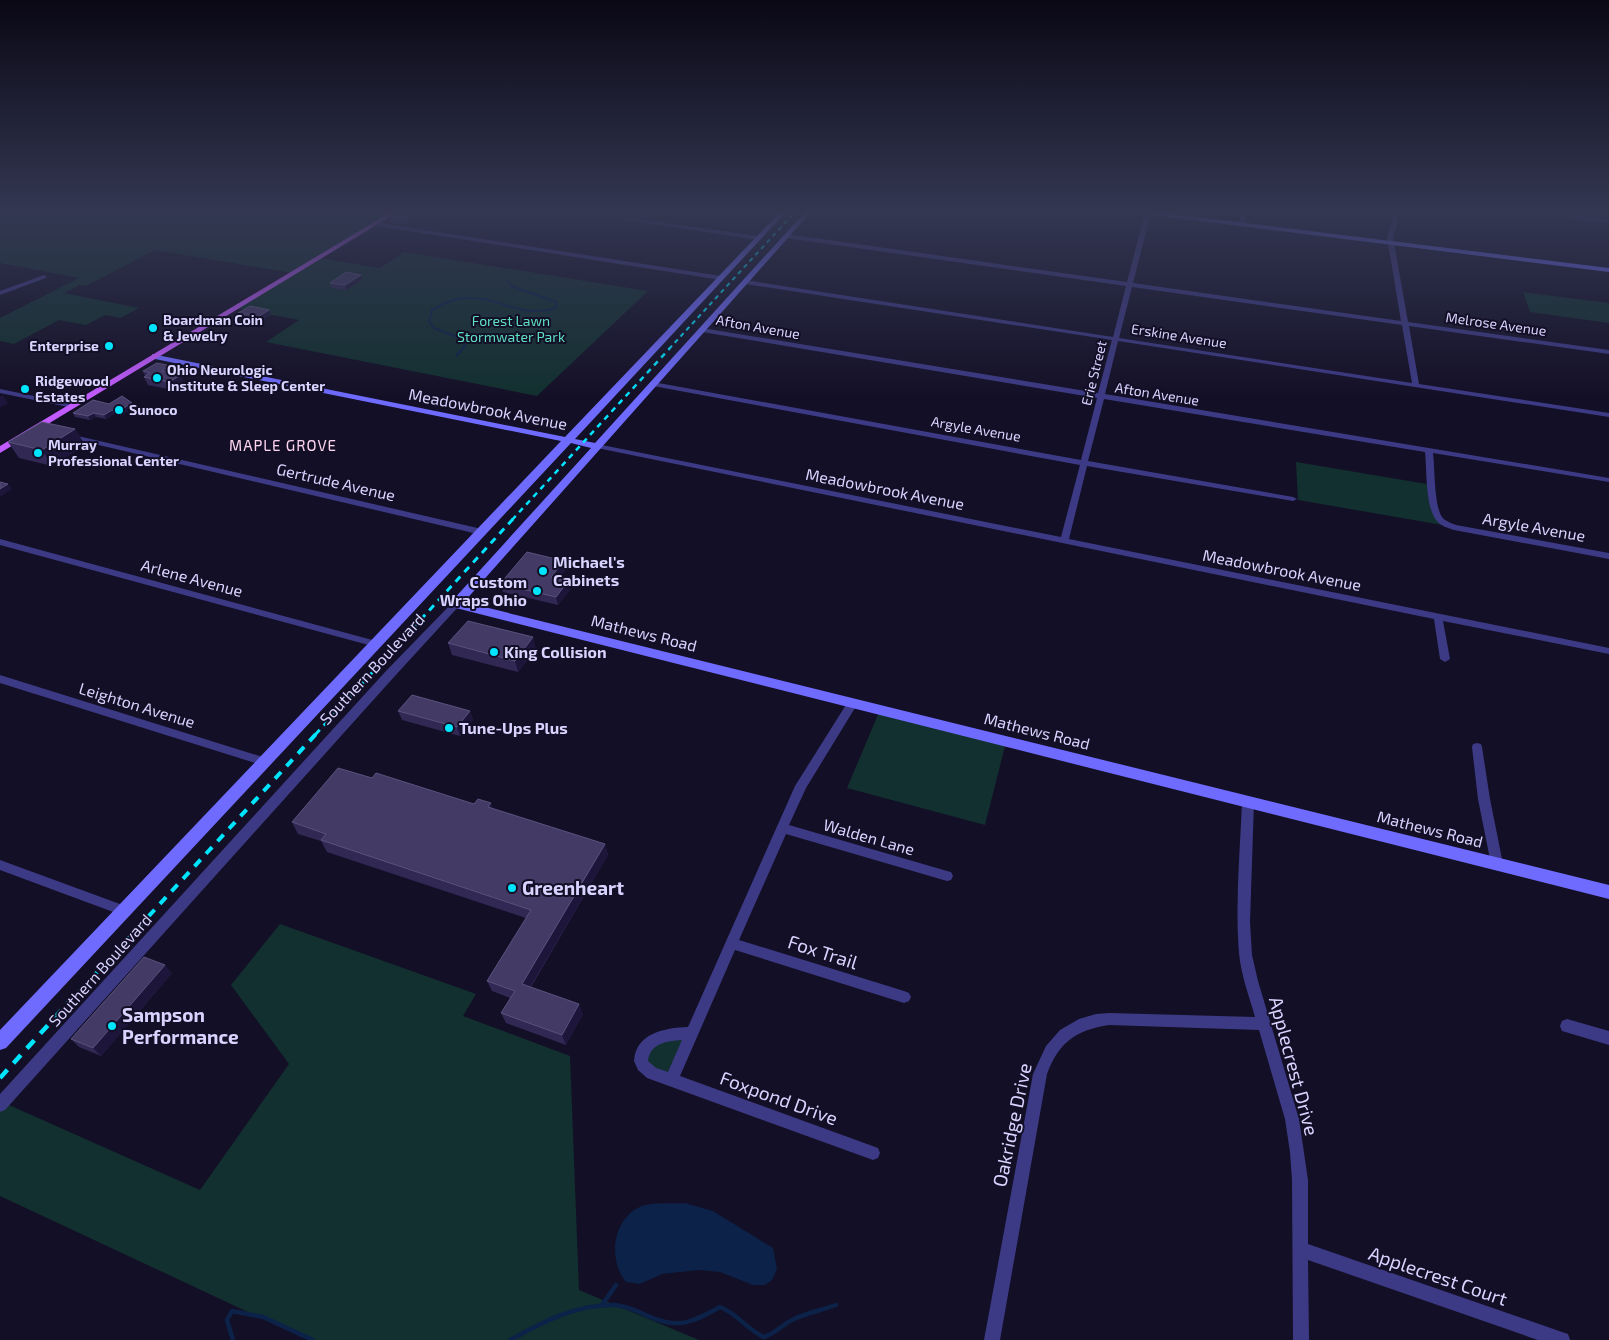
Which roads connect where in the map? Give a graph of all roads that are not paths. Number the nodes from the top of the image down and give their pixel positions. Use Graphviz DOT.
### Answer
graph roads {
  1 [pos="290,275"];
  2 [pos="699,275"];
  3 [pos="724,275"];
  4 [pos="752,275"];
  5 [pos="1062,275"];
  6 [pos="1132,275"];
  7 [pos="1397,275"];
  8 [pos="44,277"];
  9 [pos="721,278"];
  10 [pos="745,282"];
  11 [pos="1130,284"];
  12 [pos="0,293"];
  13 [pos="1406,324"];
  14 [pos="702,330"];
  15 [pos="1116,339"];
  16 [pos="1609,352"];
  17 [pos="156,356"];
  18 [pos="653,384"];
  19 [pos="1416,386"];
  20 [pos="0,391"];
  21 [pos="1101,397"];
  22 [pos="73,406"];
  23 [pos="1609,415"];
  24 [pos="37,428"];
  25 [pos="48,431"];
  26 [pos="62,434"];
  27 [pos="569,440"];
  28 [pos="598,446"];
  29 [pos="0,450"];
  30 [pos="1429,450"];
  31 [pos="1084,463"];
  32 [pos="1609,480"];
  33 [pos="1294,499"];
  34 [pos="482,532"];
  35 [pos="1064,540"];
  36 [pos="0,542"];
  37 [pos="1609,556"];
  38 [pos="456,604"];
  39 [pos="1438,616"];
  40 [pos="376,644"];
  41 [pos="1609,651"];
  42 [pos="1445,659"];
  43 [pos="0,679"];
  44 [pos="853,703"];
  45 [pos="1477,747"];
  46 [pos="265,762"];
  47 [pos="1248,802"];
  48 [pos="782,828"];
  49 [pos="0,864"];
  50 [pos="1497,864"];
  51 [pos="947,876"];
  52 [pos="1609,892"];
  53 [pos="124,911"];
  54 [pos="731,943"];
  55 [pos="904,997"];
  56 [pos="1264,1024"];
  57 [pos="1567,1026"];
  58 [pos="691,1034"];
  59 [pos="1609,1038"];
  60 [pos="0,1042"];
  61 [pos="671,1080"];
  62 [pos="0,1105"];
  63 [pos="873,1153"];
  64 [pos="1301,1249"];
  65 [pos="992,1340"];
  66 [pos="1301,1340"];
  67 [pos="1562,1340"];
  1 -- 17 [label="main road"];
  2 -- 9 [label="street"];
  3 -- 9 [label="street, Southern Boulevard"];
  4 -- 10 [label="street, Southern Boulevard"];
  5 -- 11 [label="street, Melrose Avenue"];
  6 -- 11 [label="street, Erie Street"];
  7 -- 13 [label="street"];
  8 -- 12 [label="street"];
  9 -- 27 [label="street, Southern Boulevard"];
  10 -- 14 [label="street, Southern Boulevard"];
  10 -- 15 [label="street, Erskine Avenue"];
  11 -- 13 [label="street, Melrose Avenue"];
  11 -- 15 [label="street, Erie Street"];
  13 -- 16 [label="street, Melrose Avenue"];
  13 -- 19 [label="street"];
  14 -- 18 [label="street, Southern Boulevard"];
  14 -- 21 [label="street, Afton Avenue"];
  15 -- 19 [label="street, Erskine Avenue"];
  15 -- 21 [label="street, Erie Street"];
  17 -- 22 [label="main road"];
  17 -- 27 [label="street, Meadowbrook Avenue"];
  18 -- 28 [label="street, Southern Boulevard"];
  18 -- 31 [label="street, Argyle Avenue"];
  19 -- 23 [label="street, Erskine Avenue"];
  20 -- 22 [label="street"];
  21 -- 30 [label="street, Afton Avenue"];
  21 -- 31 [label="street, Erie Street"];
  22 -- 24 [label="main road"];
  24 -- 25 [label="street"];
  24 -- 29 [label="main road"];
  26 -- 34 [label="street, Gertrude Avenue"];
  27 -- 28 [label="street, Meadowbrook Avenue"];
  27 -- 34 [label="street, Southern Boulevard"];
  28 -- 35 [label="street, Meadowbrook Avenue"];
  28 -- 38 [label="street, Southern Boulevard"];
  30 -- 32 [label="street, Afton Avenue"];
  30 -- 37 [label="street, Argyle Avenue"];
  31 -- 33 [label="street, Argyle Avenue"];
  31 -- 35 [label="street, Erie Street"];
  34 -- 40 [label="street, Southern Boulevard"];
  35 -- 39 [label="street, Meadowbrook Avenue"];
  36 -- 40 [label="street, Arlene Avenue"];
  38 -- 44 [label="street, Mathews Road"];
  38 -- 62 [label="street, Southern Boulevard"];
  39 -- 41 [label="street, Meadowbrook Avenue"];
  39 -- 42 [label="street"];
  40 -- 46 [label="street, Southern Boulevard"];
  43 -- 46 [label="street, Leighton Avenue"];
  44 -- 47 [label="street, Mathews Road"];
  44 -- 48 [label="street"];
  45 -- 50 [label="street"];
  46 -- 53 [label="street, Southern Boulevard"];
  47 -- 50 [label="street, Mathews Road"];
  47 -- 56 [label="street, Applecrest Drive"];
  48 -- 51 [label="street, Walden Lane"];
  48 -- 54 [label="street"];
  49 -- 53 [label="street"];
  50 -- 52 [label="street, Mathews Road"];
  53 -- 60 [label="street, Southern Boulevard"];
  54 -- 55 [label="street, Fox Trail"];
  54 -- 58 [label="street"];
  56 -- 64 [label="street, Applecrest Drive"];
  56 -- 65 [label="street, Oakridge Drive"];
  57 -- 59 [label="street"];
  58 -- 61 [label="street"];
  58 -- 61 [label="street, Foxpond Drive"];
  61 -- 63 [label="street, Foxpond Drive"];
  64 -- 66 [label="street, Applecrest Drive"];
  64 -- 67 [label="street, Applecrest Court"];
}
